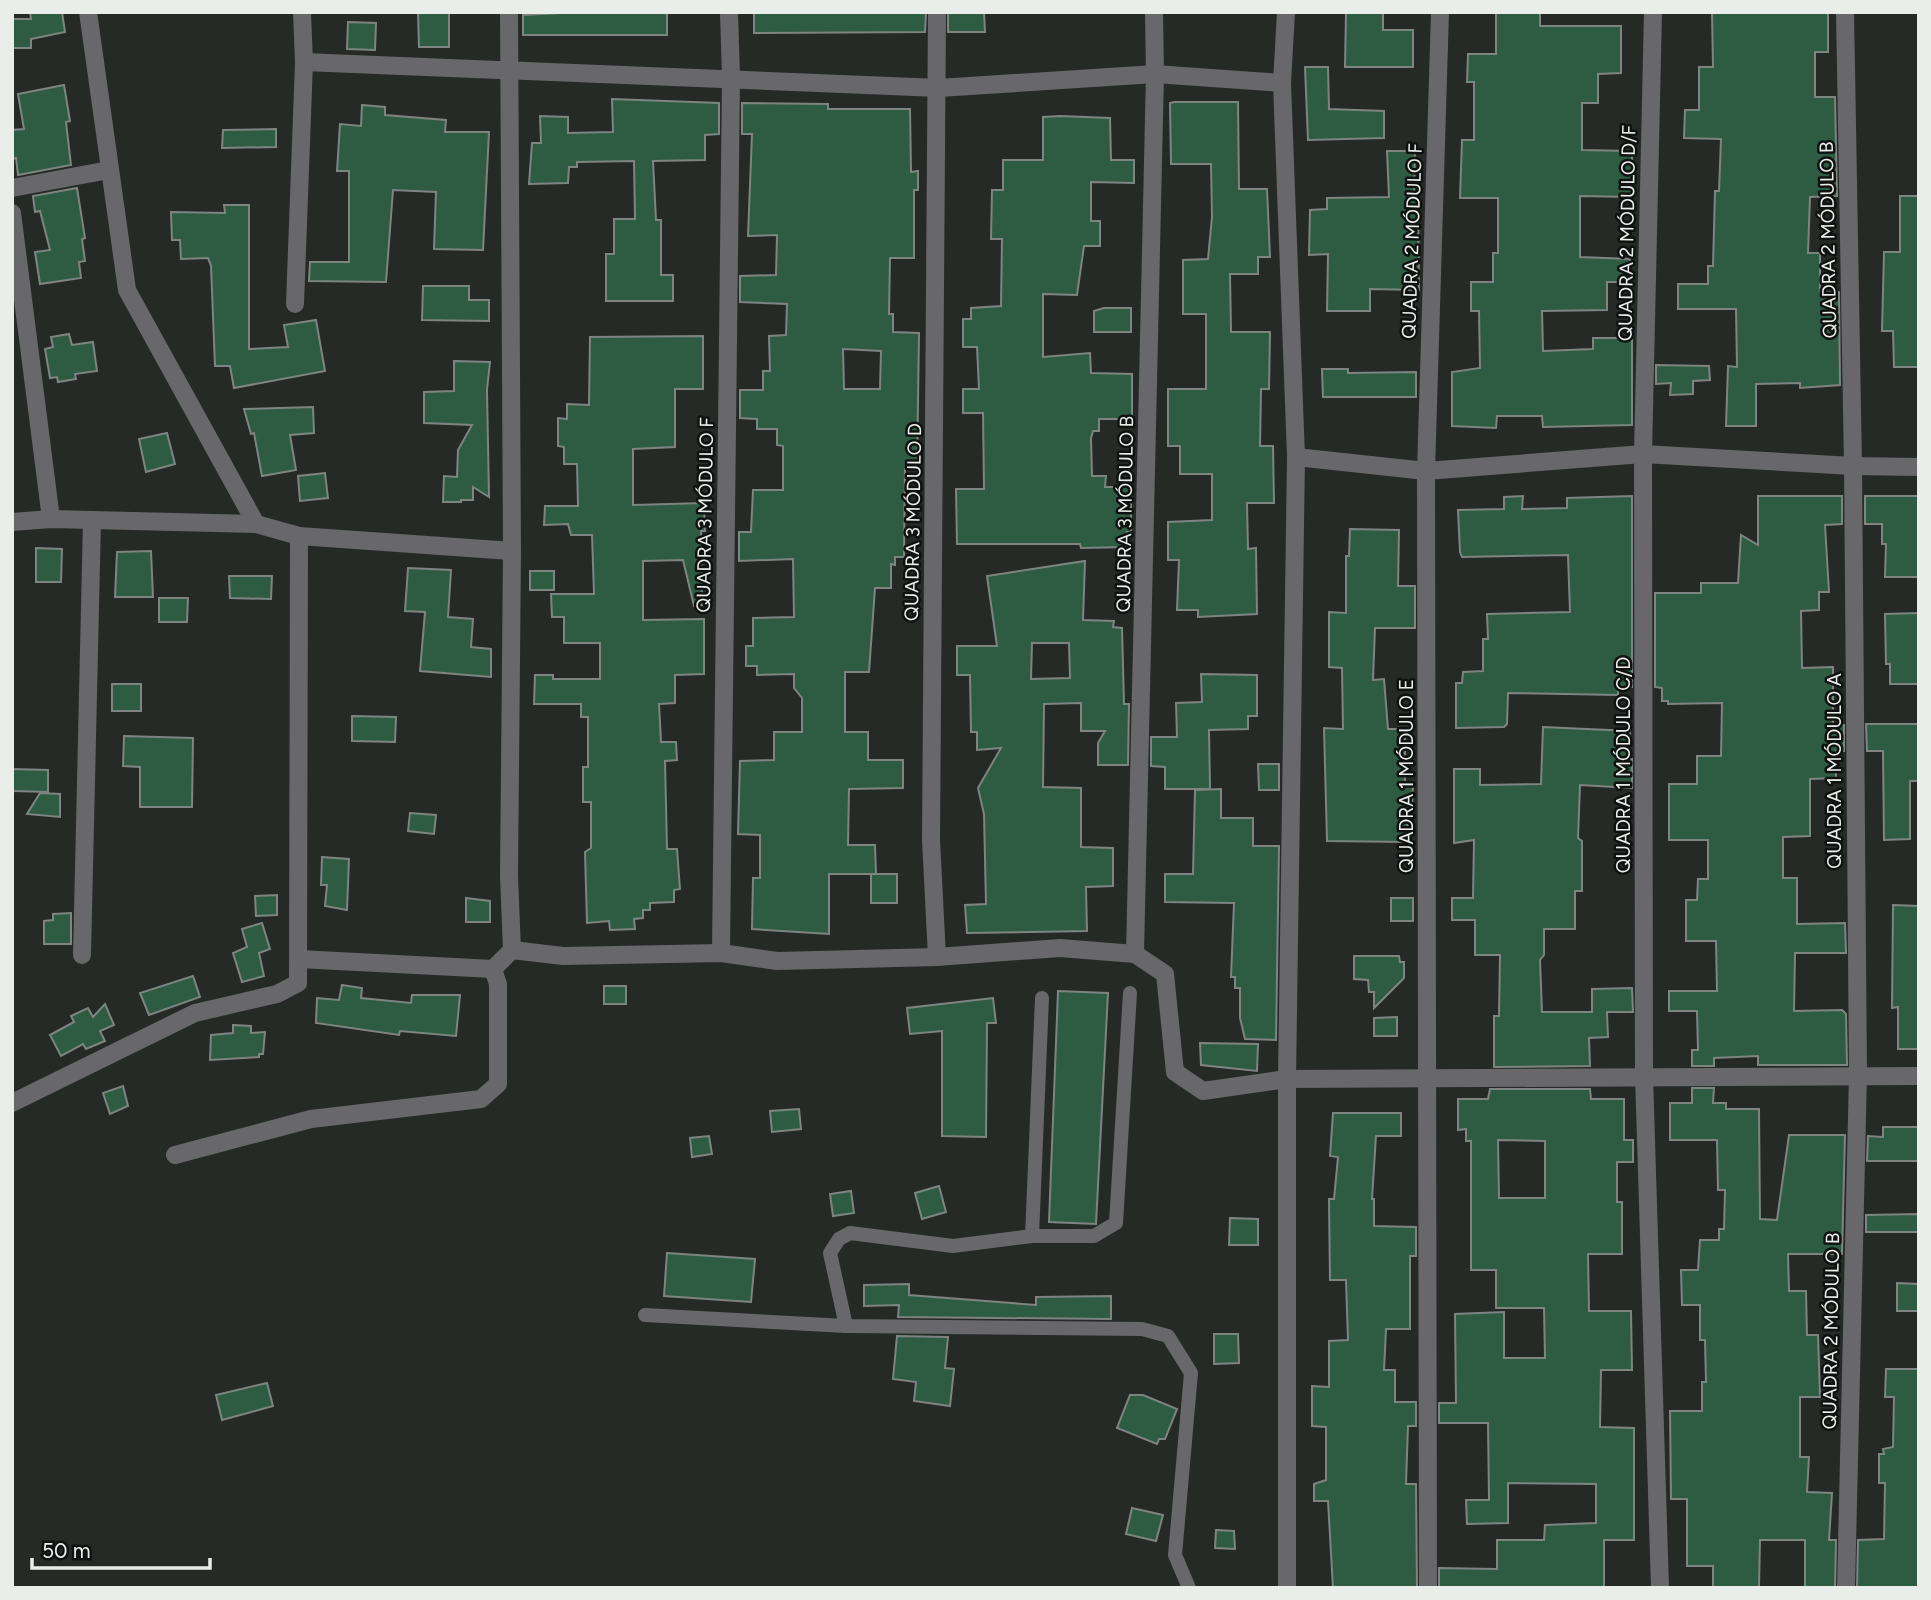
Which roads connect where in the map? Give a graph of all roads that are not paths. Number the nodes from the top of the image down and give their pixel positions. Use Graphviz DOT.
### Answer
graph roads {
  1 [pos="88,12"];
  2 [pos="302,12"];
  3 [pos="509,12"];
  4 [pos="729,12"];
  5 [pos="937,12"];
  6 [pos="1154,12"];
  7 [pos="1286,12"];
  8 [pos="1440,12"];
  9 [pos="1653,12"];
  10 [pos="1845,12"];
  11 [pos="304,62"];
  12 [pos="510,72"];
  13 [pos="1155,74"];
  14 [pos="731,78"];
  15 [pos="1282,83"];
  16 [pos="939,88"];
  17 [pos="109,170"];
  18 [pos="12,188"];
  19 [pos="12,212"];
  20 [pos="295,304"];
  21 [pos="1643,454"];
  22 [pos="1296,457"];
  23 [pos="1853,466"];
  24 [pos="1919,467"];
  25 [pos="1426,471"];
  26 [pos="51,519"];
  27 [pos="92,520"];
  28 [pos="12,522"];
  29 [pos="256,524"];
  30 [pos="299,536"];
  31 [pos="512,551"];
  32 [pos="512,950"];
  33 [pos="721,953"];
  34 [pos="1135,954"];
  35 [pos="82,955"];
  36 [pos="937,957"];
  37 [pos="299,959"];
  38 [pos="493,969"];
  39 [pos="1130,993"];
  40 [pos="1042,998"];
  41 [pos="1858,1074"];
  42 [pos="1644,1076"];
  43 [pos="1919,1076"];
  44 [pos="1287,1079"];
  45 [pos="1429,1080"];
  46 [pos="12,1103"];
  47 [pos="175,1155"];
  48 [pos="1032,1236"];
  49 [pos="645,1315"];
  50 [pos="846,1326"];
  51 [pos="1189,1588"];
  52 [pos="1287,1588"];
  53 [pos="1428,1588"];
  54 [pos="1660,1588"];
  55 [pos="1846,1588"];
  1 -- 17 [label="street"];
  2 -- 11 [label="street"];
  3 -- 12 [label="street"];
  4 -- 14 [label="street, QUADRA 3 MÓDULO F"];
  5 -- 16 [label="street, QUADRA 3 MÓDULO D"];
  6 -- 13 [label="street, QUADRA 3 MÓDULO B"];
  7 -- 15 [label="street"];
  8 -- 25 [label="street, QUADRA 2 MÓDULO F"];
  9 -- 21 [label="street, QUADRA 2 MÓDULO D/F"];
  10 -- 23 [label="street, QUADRA 2 MÓDULO B"];
  11 -- 12 [label="street"];
  11 -- 20 [label="street"];
  12 -- 14 [label="street"];
  12 -- 31 [label="street"];
  13 -- 15 [label="street"];
  13 -- 16 [label="street"];
  13 -- 34 [label="street, QUADRA 3 MÓDULO B"];
  14 -- 16 [label="street"];
  14 -- 33 [label="street, QUADRA 3 MÓDULO F"];
  15 -- 22 [label="street"];
  16 -- 36 [label="street, QUADRA 3 MÓDULO D"];
  17 -- 18 [label="street"];
  17 -- 29 [label="street"];
  19 -- 26 [label="street"];
  21 -- 23 [label="street"];
  21 -- 25 [label="street"];
  21 -- 42 [label="street, QUADRA 1 MÓDULO C/D"];
  22 -- 25 [label="street"];
  22 -- 44 [label="street"];
  23 -- 24 [label="street"];
  23 -- 41 [label="street, QUADRA 1 MÓDULO A"];
  25 -- 45 [label="street, QUADRA 1 MÓDULO E"];
  26 -- 27 [label="street"];
  26 -- 28 [label="street"];
  27 -- 29 [label="street"];
  27 -- 35 [label="street"];
  29 -- 30 [label="street"];
  30 -- 31 [label="street"];
  30 -- 37 [label="street"];
  31 -- 32 [label="street"];
  32 -- 33 [label="street"];
  32 -- 38 [label="street"];
  33 -- 36 [label="street"];
  34 -- 36 [label="street"];
  34 -- 44 [label="street"];
  37 -- 38 [label="street"];
  37 -- 46 [label="street"];
  38 -- 47 [label="street"];
  39 -- 48 [label="lane"];
  40 -- 48 [label="lane"];
  41 -- 42 [label="street"];
  41 -- 43 [label="street"];
  41 -- 55 [label="street, QUADRA 2 MÓDULO B"];
  42 -- 45 [label="street"];
  42 -- 54 [label="street, QUADRA 1 MÓDULO C/D"];
  44 -- 45 [label="street"];
  44 -- 52 [label="street"];
  45 -- 53 [label="street, QUADRA 1 MÓDULO E"];
  48 -- 50 [label="lane"];
  49 -- 50 [label="lane"];
  50 -- 51 [label="lane"];
}
